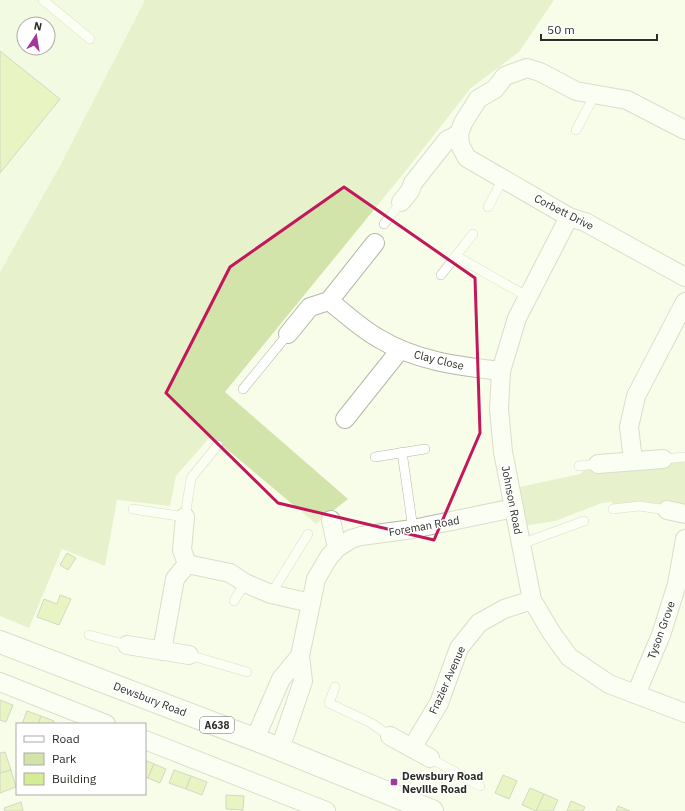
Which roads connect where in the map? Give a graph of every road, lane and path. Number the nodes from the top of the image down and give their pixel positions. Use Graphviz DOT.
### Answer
graph roads {
  1 [pos="43,0"];
  2 [pos="90,39"];
  3 [pos="592,93"];
  4 [pos="576,130"];
  5 [pos="685,130"];
  6 [pos="459,134"];
  7 [pos="503,179"];
  8 [pos="401,202"];
  9 [pos="488,207"];
  10 [pos="569,217"];
  11 [pos="384,224"];
  12 [pos="473,234"];
  13 [pos="374,243"];
  14 [pos="456,256"];
  15 [pos="441,275"];
  16 [pos="685,277"];
  17 [pos="528,297"];
  18 [pos="329,301"];
  19 [pos="685,302"];
  20 [pos="288,334"];
  21 [pos="400,350"];
  22 [pos="501,371"];
  23 [pos="243,389"];
  24 [pos="345,419"];
  25 [pos="218,445"];
  26 [pos="425,449"];
  27 [pos="402,452"];
  28 [pos="375,457"];
  29 [pos="685,457"];
  30 [pos="663,459"];
  31 [pos="633,460"];
  32 [pos="598,464"];
  33 [pos="579,466"];
  34 [pos="514,508"];
  35 [pos="133,509"];
  36 [pos="613,509"];
  37 [pos="667,510"];
  38 [pos="685,514"];
  39 [pos="185,517"];
  40 [pos="331,520"];
  41 [pos="584,522"];
  42 [pos="413,529"];
  43 [pos="308,534"];
  44 [pos="685,539"];
  45 [pos="521,544"];
  46 [pos="337,548"];
  47 [pos="187,564"];
  48 [pos="245,583"];
  49 [pos="271,594"];
  50 [pos="532,600"];
  51 [pos="234,601"];
  52 [pos="311,603"];
  53 [pos="89,635"];
  54 [pos="0,642"];
  55 [pos="127,645"];
  56 [pos="162,651"];
  57 [pos="189,655"];
  58 [pos="300,656"];
  59 [pos="247,672"];
  60 [pos="0,682"];
  61 [pos="335,687"];
  62 [pos="636,694"];
  63 [pos="685,713"];
  64 [pos="103,723"];
  65 [pos="390,736"];
  66 [pos="255,739"];
  67 [pos="146,740"];
  68 [pos="412,748"];
  69 [pos="280,749"];
  70 [pos="430,758"];
  71 [pos="480,786"];
  72 [pos="325,811"];
  73 [pos="432,811"];
  1 -- 2 [label="lane"];
  3 -- 4 [label="lane"];
  3 -- 5 [label="street"];
  3 -- 6 [label="street"];
  6 -- 7 [label="street, Corbett Drive"];
  6 -- 8 [label="street"];
  7 -- 9 [label="lane"];
  7 -- 10 [label="street, Corbett Drive"];
  8 -- 11 [label="lane"];
  10 -- 16 [label="street, Corbett Drive"];
  10 -- 17 [label="street, Johnson Road"];
  12 -- 14 [label="lane"];
  13 -- 18 [label="street"];
  14 -- 15 [label="lane"];
  14 -- 17 [label="lane"];
  17 -- 22 [label="street, Johnson Road"];
  18 -- 20 [label="street"];
  18 -- 21 [label="street, Clay Close"];
  19 -- 31 [label="street"];
  20 -- 23 [label="lane"];
  21 -- 22 [label="street, Clay Close"];
  21 -- 24 [label="street, Clay Close"];
  22 -- 34 [label="street, Johnson Road"];
  25 -- 39 [label="lane"];
  26 -- 27 [label="lane"];
  27 -- 28 [label="lane"];
  27 -- 42 [label="lane"];
  29 -- 30 [label="lane"];
  30 -- 31 [label="street"];
  31 -- 32 [label="street"];
  32 -- 33 [label="lane"];
  34 -- 42 [label="street, Foreman Road"];
  34 -- 45 [label="street, Johnson Road"];
  35 -- 39 [label="lane"];
  36 -- 37 [label="lane"];
  37 -- 38 [label="street"];
  39 -- 47 [label="street"];
  40 -- 46 [label="street"];
  41 -- 45 [label="lane"];
  42 -- 46 [label="street, Foreman Road"];
  43 -- 49 [label="lane"];
  44 -- 62 [label="street, Tyson Grove"];
  45 -- 50 [label="street, Johnson Road"];
  46 -- 52 [label="street, Foreman Road"];
  47 -- 48 [label="street"];
  47 -- 56 [label="street"];
  48 -- 49 [label="street"];
  48 -- 51 [label="lane"];
  49 -- 52 [label="street"];
  50 -- 62 [label="street, Johnson Road"];
  50 -- 68 [label="street, Frazier Avenue"];
  52 -- 58 [label="street, Foreman Road"];
  53 -- 55 [label="lane"];
  54 -- 66 [label="highway, Dewsbury Road / A638"];
  55 -- 56 [label="street"];
  56 -- 57 [label="street"];
  57 -- 59 [label="lane"];
  58 -- 66 [label="street, Foreman Road"];
  58 -- 69 [label="street, Foreman Road"];
  60 -- 64 [label="street"];
  61 -- 65 [label="lane"];
  62 -- 63 [label="street, Johnson Road"];
  65 -- 68 [label="street"];
  66 -- 69 [label="highway, Dewsbury Road / A638"];
  67 -- 72 [label="street"];
  68 -- 70 [label="street"];
  69 -- 73 [label="highway, Dewsbury Road / A638"];
  70 -- 71 [label="lane"];
}
